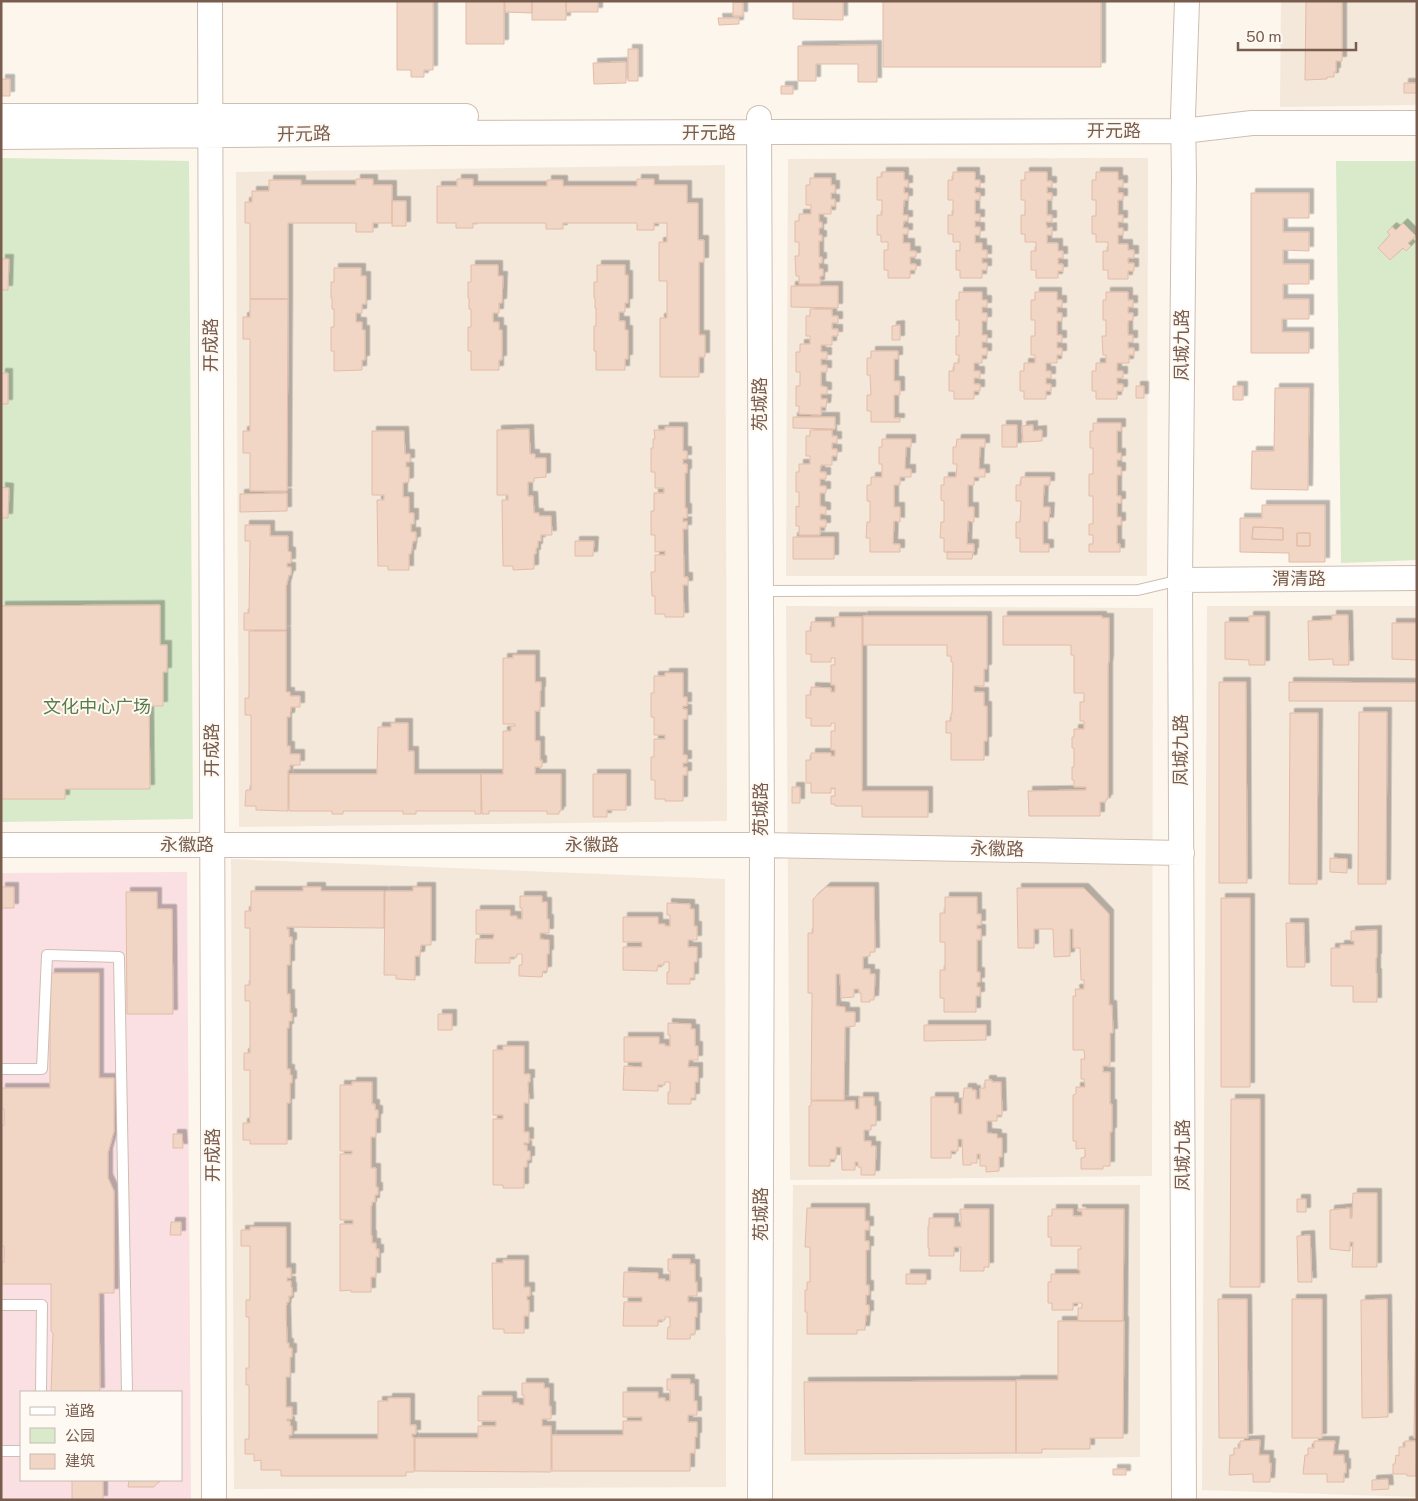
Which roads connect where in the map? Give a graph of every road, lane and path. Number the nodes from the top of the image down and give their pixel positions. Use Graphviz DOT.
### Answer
graph roads {
  1 [pos="210,1"];
  2 [pos="1187,1"];
  3 [pos="1,116"];
  4 [pos="1417,123"];
  5 [pos="1183,124"];
  6 [pos="210,125"];
  7 [pos="759,125"];
  8 [pos="1,137"];
  9 [pos="1417,578"];
  10 [pos="1180,580"];
  11 [pos="761,591"];
  12 [pos="1,845"];
  13 [pos="213,845"];
  14 [pos="762,845"];
  15 [pos="1182,853"];
  16 [pos="1,1069"];
  17 [pos="1,1305"];
  18 [pos="41,1391"];
  19 [pos="126,1391"];
  20 [pos="1,1451"];
  21 [pos="20,1451"];
  22 [pos="214,1500"];
  23 [pos="760,1500"];
  24 [pos="1184,1500"];
  1 -- 6 [label="street, 开成路"];
  2 -- 5 [label="street, 凤城九路"];
  3 -- 6 [label="street, 开元路"];
  4 -- 5 [label="street, 开元路"];
  5 -- 7 [label="street, 开元路"];
  5 -- 10 [label="street, 凤城九路"];
  6 -- 7 [label="street, 开元路"];
  6 -- 8 [label="street, 开元路"];
  6 -- 13 [label="street, 开成路"];
  7 -- 11 [label="street, 苑城路"];
  9 -- 10 [label="street, 渭清路"];
  10 -- 11 [label="lane"];
  10 -- 15 [label="street, 凤城九路"];
  11 -- 14 [label="street, 苑城路"];
  12 -- 13 [label="street, 永徽路"];
  13 -- 14 [label="street, 永徽路"];
  13 -- 22 [label="street, 开成路"];
  14 -- 15 [label="street, 永徽路"];
  14 -- 23 [label="street, 苑城路"];
  15 -- 24 [label="street, 凤城九路"];
  16 -- 19 [label="lane"];
  17 -- 18 [label="lane"];
  20 -- 21 [label="lane"];
}
